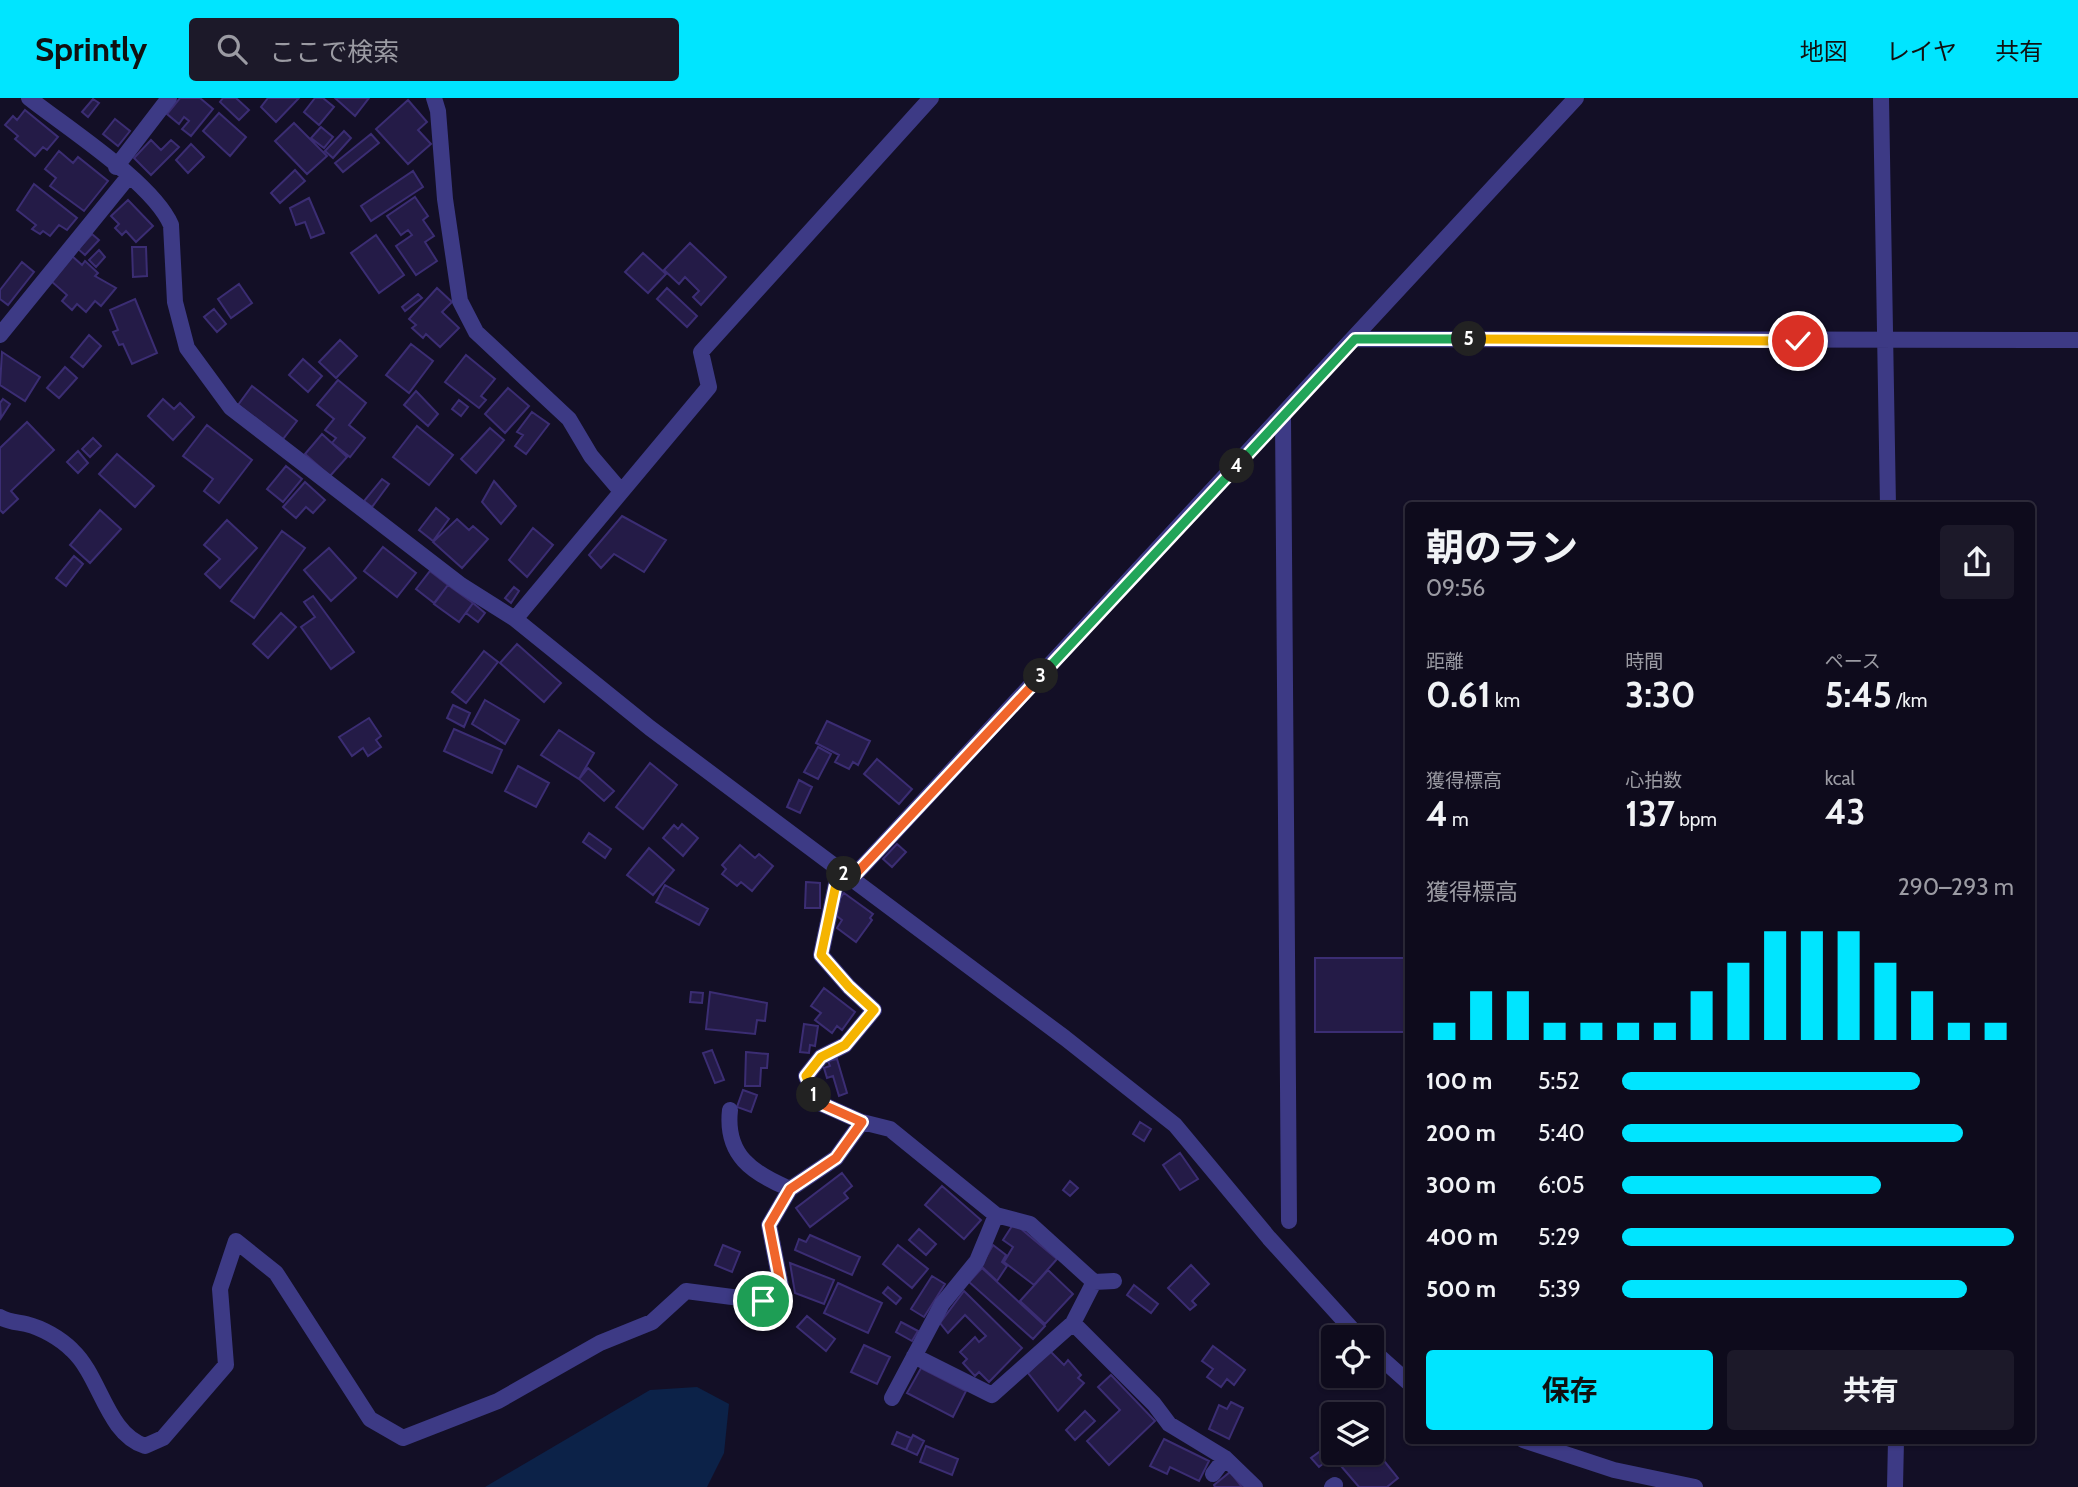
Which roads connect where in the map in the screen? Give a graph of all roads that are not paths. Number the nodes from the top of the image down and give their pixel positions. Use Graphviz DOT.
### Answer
graph roads {
  1 [pos="29,98"];
  2 [pos="169,98"];
  3 [pos="434,98"];
  4 [pos="931,98"];
  5 [pos="1576,98"];
  6 [pos="1881,98"];
  7 [pos="123,172"];
  8 [pos="0,335"];
  9 [pos="1355,339"];
  10 [pos="2078,340"];
  11 [pos="1886,341"];
  12 [pos="1283,417"];
  13 [pos="620,490"];
  14 [pos="1888,502"];
  15 [pos="515,619"];
  16 [pos="845,875"];
  17 [pos="891,1005"];
  18 [pos="874,1010"];
  19 [pos="730,1110"];
  20 [pos="862,1122"];
  21 [pos="790,1189"];
  22 [pos="996,1215"];
  23 [pos="1289,1221"];
  24 [pos="1094,1282"];
  25 [pos="1114,1282"];
  26 [pos="0,1317"];
  27 [pos="1073,1323"];
  28 [pos="1348,1325"];
  29 [pos="914,1356"];
  30 [pos="1384,1361"];
  31 [pos="1405,1379"];
  32 [pos="892,1398"];
  33 [pos="1535,1444"];
  34 [pos="1896,1444"];
  35 [pos="1225,1458"];
  36 [pos="1213,1474"];
  37 [pos="1255,1487"];
  38 [pos="1695,1487"];
  39 [pos="1895,1487"];
  1 -- 7 [label="street"];
  2 -- 7 [label="street"];
  3 -- 13 [label="street"];
  4 -- 13 [label="street"];
  5 -- 9 [label="street"];
  6 -- 11 [label="street"];
  7 -- 8 [label="street"];
  7 -- 15 [label="street"];
  9 -- 11 [label="street"];
  9 -- 12 [label="street"];
  10 -- 11 [label="street"];
  11 -- 14 [label="street"];
  12 -- 16 [label="street"];
  12 -- 23 [label="street"];
  13 -- 15 [label="street"];
  15 -- 16 [label="street"];
  16 -- 18 [label="street"];
  16 -- 28 [label="street"];
  17 -- 18 [label="street"];
  18 -- 20 [label="street"];
  19 -- 21 [label="street"];
  20 -- 21 [label="street"];
  20 -- 22 [label="street"];
  21 -- 26 [label="street"];
  22 -- 24 [label="street"];
  22 -- 29 [label="street"];
  24 -- 25 [label="street"];
  24 -- 27 [label="street"];
  27 -- 29 [label="street"];
  27 -- 35 [label="street"];
  29 -- 32 [label="street"];
  30 -- 31 [label="street"];
  33 -- 38 [label="street"];
  34 -- 39 [label="street"];
  35 -- 36 [label="street"];
  35 -- 37 [label="street"];
}
